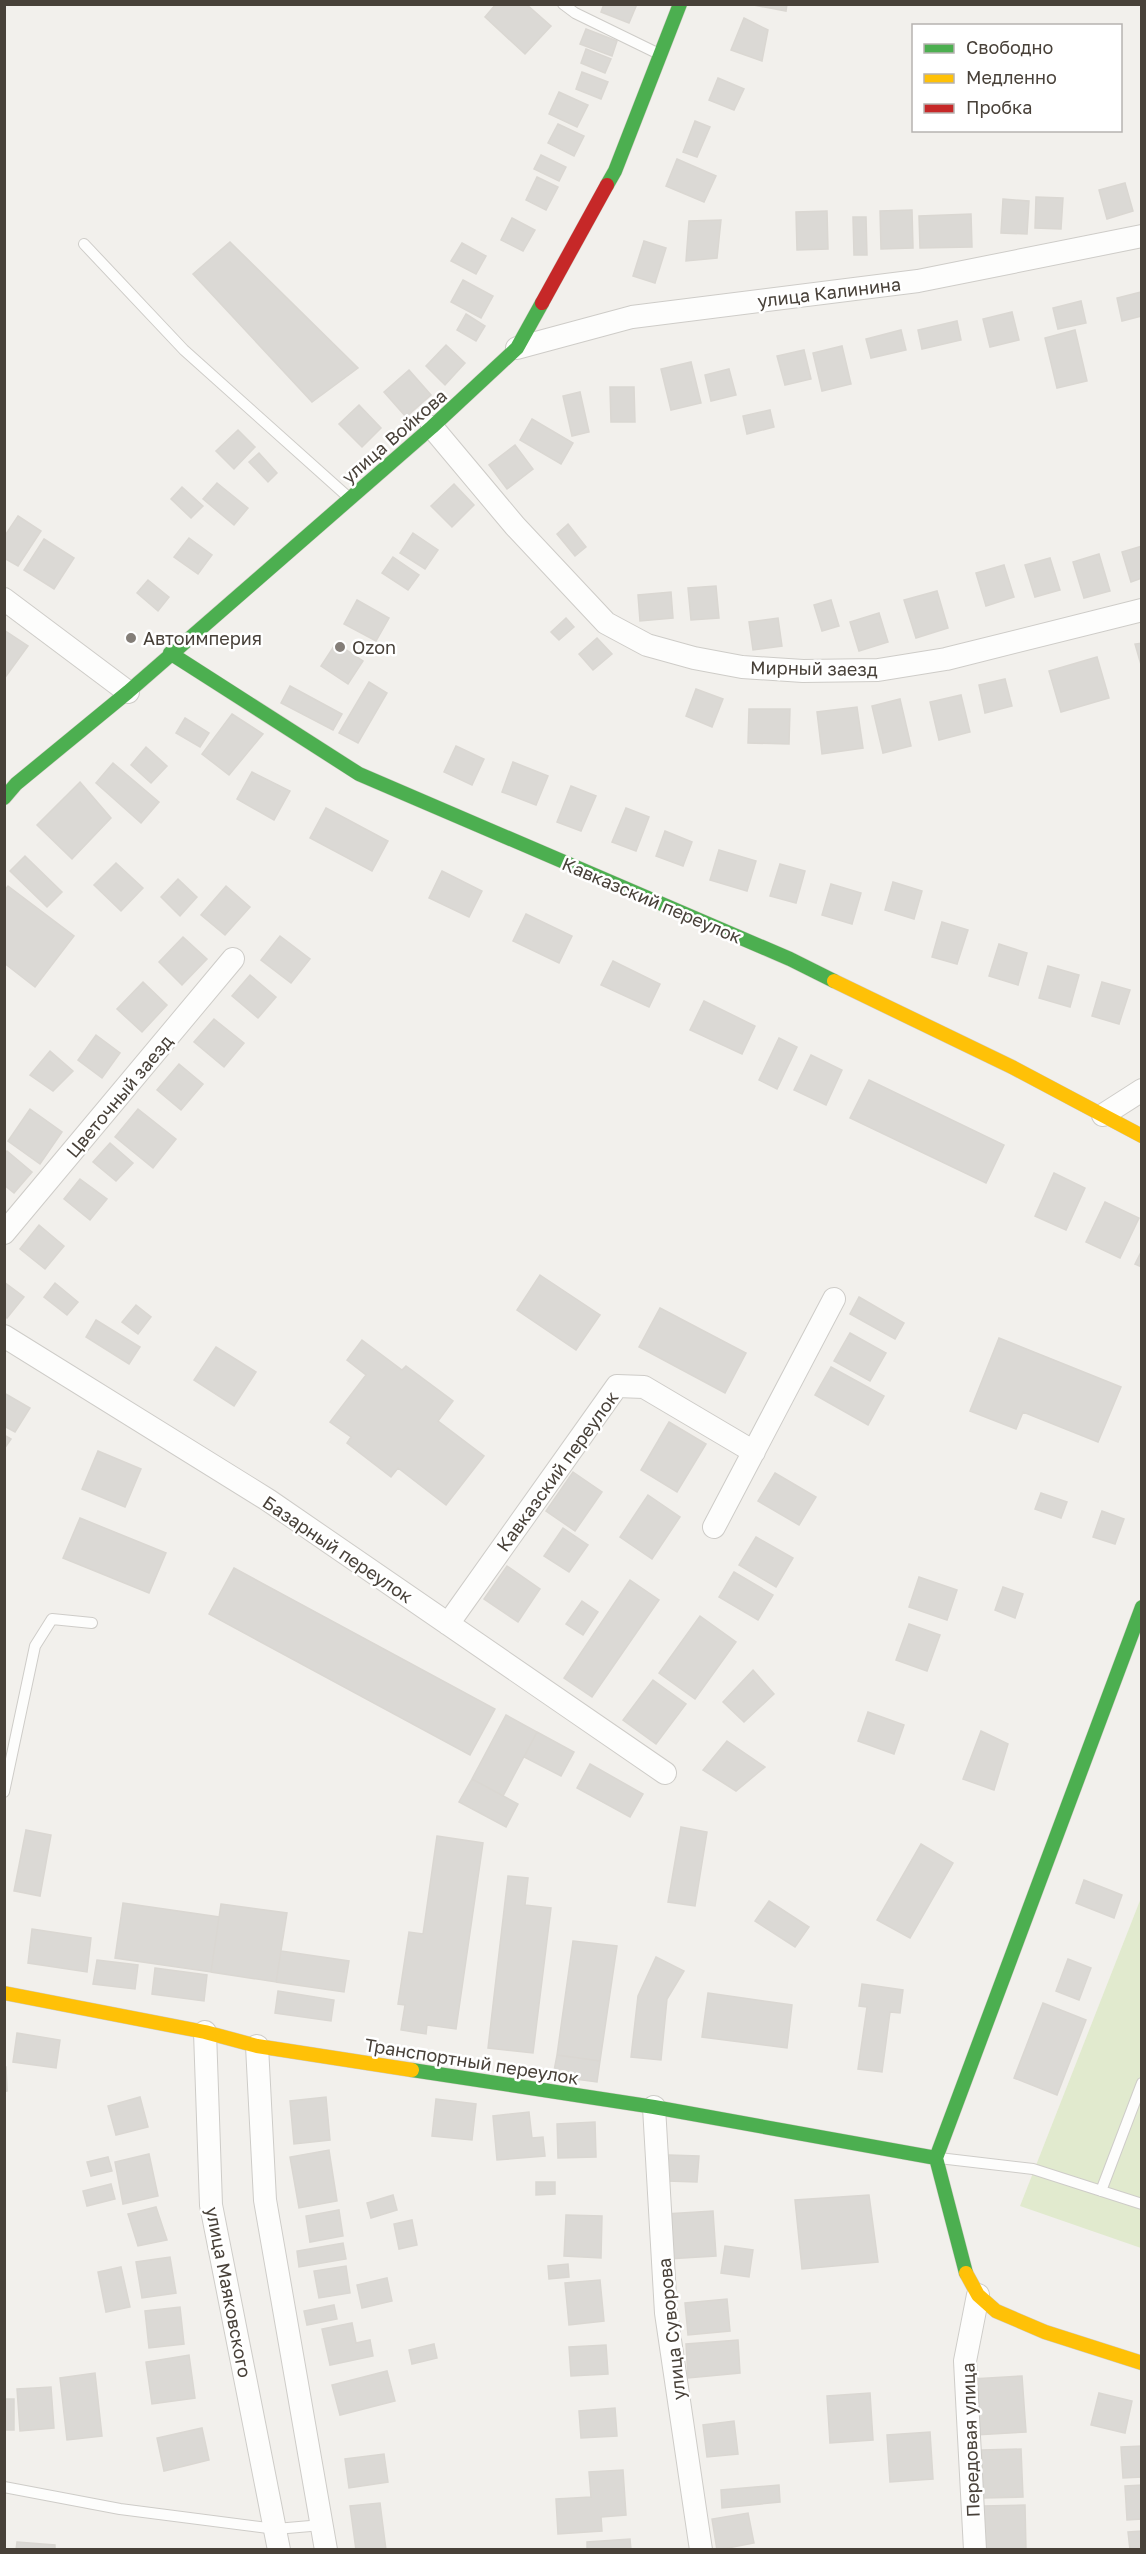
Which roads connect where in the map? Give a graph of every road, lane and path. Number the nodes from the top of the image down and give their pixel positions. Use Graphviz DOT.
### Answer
graph roads {
  1 [pos="563,4"];
  2 [pos="680,4"];
  3 [pos="660,54"];
  4 [pos="1142,236"];
  5 [pos="84,244"];
  6 [pos="517,348"];
  7 [pos="432,427"];
  8 [pos="350,498"];
  9 [pos="4,599"];
  10 [pos="1142,610"];
  11 [pos="170,653"];
  12 [pos="128,692"];
  13 [pos="4,798"];
  14 [pos="233,959"];
  15 [pos="1142,1090"];
  16 [pos="1103,1115"];
  17 [pos="1142,1136"];
  18 [pos="4,1233"];
  19 [pos="834,1299"];
  20 [pos="4,1336"];
  21 [pos="754,1452"];
  22 [pos="714,1527"];
  23 [pos="1142,1607"];
  24 [pos="92,1623"];
  25 [pos="448,1624"];
  26 [pos="665,1773"];
  27 [pos="4,1792"];
  28 [pos="4,1994"];
  29 [pos="205,2032"];
  30 [pos="257,2046"];
  31 [pos="1142,2083"];
  32 [pos="654,2107"];
  33 [pos="936,2158"];
  34 [pos="1101,2191"];
  35 [pos="1142,2204"];
  36 [pos="978,2295"];
  37 [pos="1142,2362"];
  38 [pos="4,2487"];
  39 [pos="322,2525"];
  40 [pos="277,2540"];
  41 [pos="326,2550"];
  42 [pos="701,2550"];
  43 [pos="975,2550"];
  1 -- 3 [label="lane"];
  2 -- 3 [label="street, улица Войкова"];
  3 -- 6 [label="street, улица Войкова"];
  4 -- 6 [label="street, улица Калинина"];
  5 -- 8 [label="lane"];
  6 -- 7 [label="street, улица Войкова"];
  7 -- 8 [label="street, улица Войкова"];
  7 -- 10 [label="street, Мирный заезд"];
  8 -- 11 [label="street, улица Войкова"];
  9 -- 12 [label="street"];
  11 -- 12 [label="street, улица Войкова"];
  11 -- 16 [label="street, Кавказский переулок"];
  12 -- 13 [label="street, улица Войкова"];
  14 -- 18 [label="street, Цветочный заезд"];
  15 -- 16 [label="street"];
  16 -- 17 [label="street, Кавказский переулок"];
  19 -- 21 [label="street"];
  20 -- 25 [label="street, Базарный переулок"];
  21 -- 22 [label="street"];
  21 -- 25 [label="street, Кавказский переулок"];
  23 -- 33 [label="street"];
  24 -- 27 [label="lane"];
  25 -- 26 [label="street, Базарный переулок"];
  28 -- 29 [label="street, Транспортный переулок"];
  29 -- 30 [label="street, Транспортный переулок"];
  29 -- 40 [label="street, улица Маяковского"];
  30 -- 32 [label="street, Транспортный переулок"];
  30 -- 39 [label="street"];
  31 -- 34 [label="lane"];
  32 -- 33 [label="street, Транспортный переулок"];
  32 -- 42 [label="street, улица Суворова"];
  33 -- 34 [label="lane"];
  33 -- 36 [label="street"];
  34 -- 35 [label="lane"];
  36 -- 37 [label="street"];
  36 -- 43 [label="street, Передовая улица"];
  38 -- 40 [label="lane"];
  39 -- 40 [label="lane"];
  39 -- 41 [label="street"];
}
